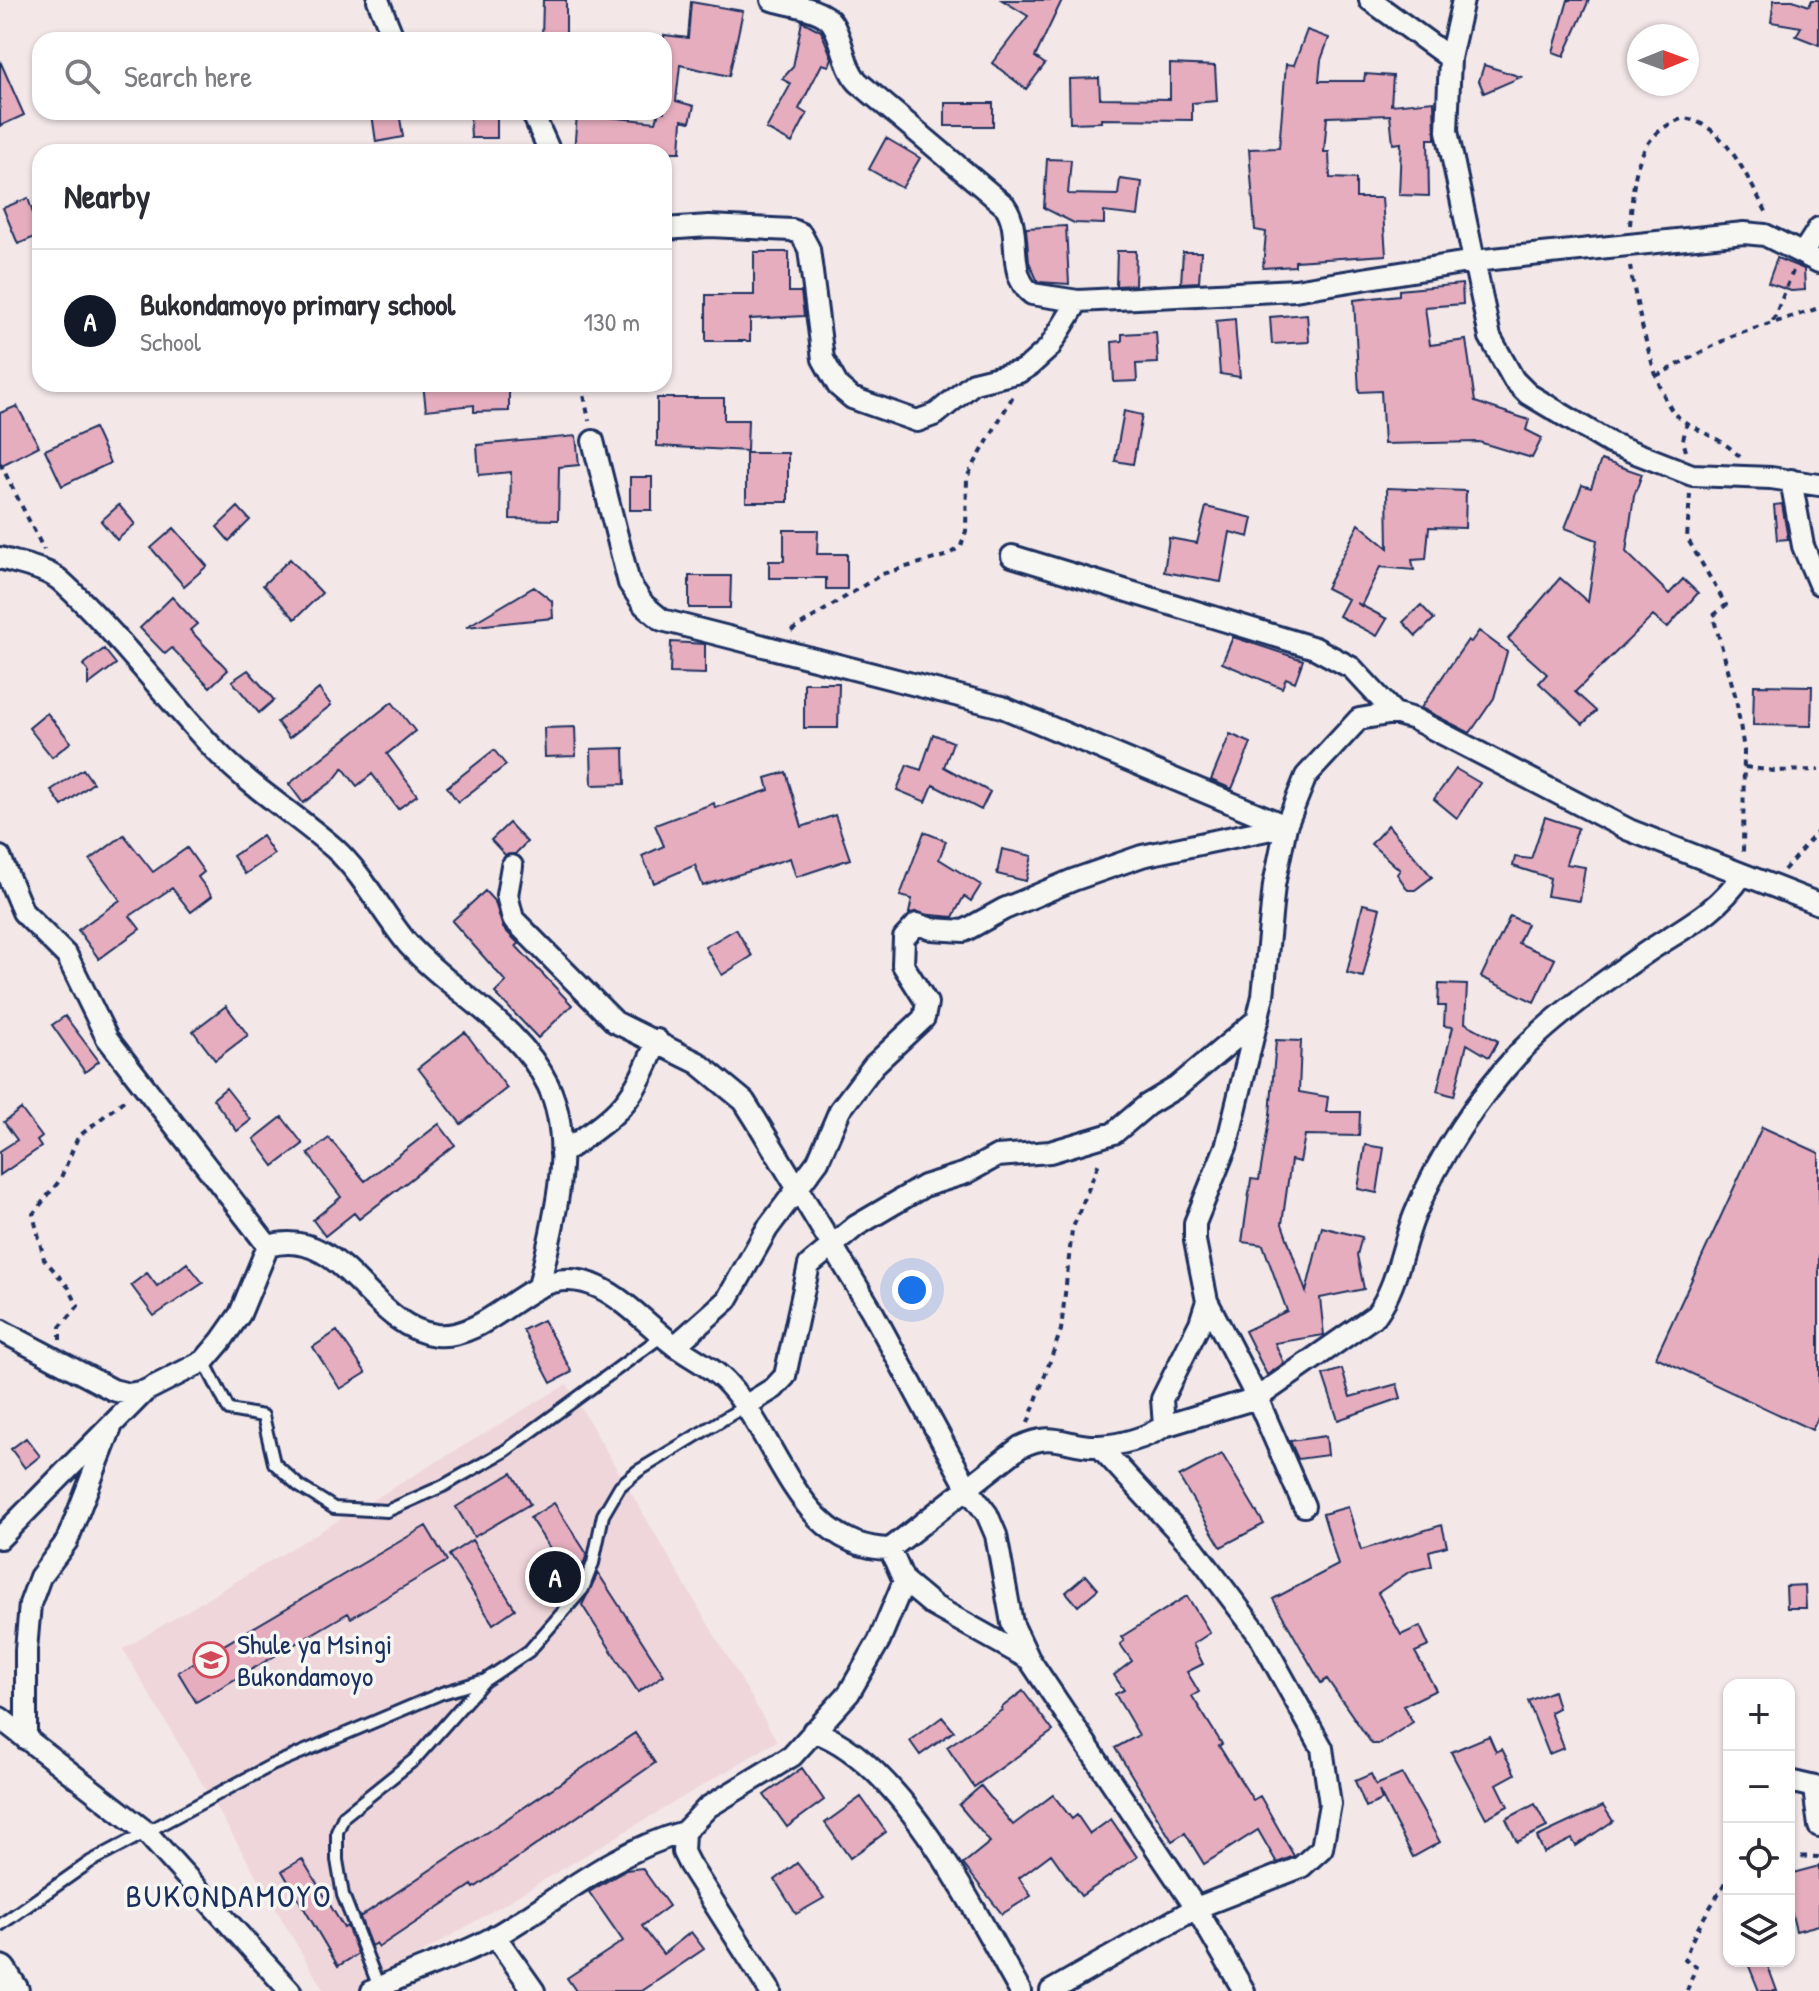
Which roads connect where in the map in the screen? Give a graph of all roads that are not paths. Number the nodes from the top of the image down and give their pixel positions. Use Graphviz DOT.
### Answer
graph roads {
  1 [pos="378,0"];
  2 [pos="772,0"];
  3 [pos="1370,0"];
  4 [pos="1463,0"];
  5 [pos="391,32"];
  6 [pos="1450,58"];
  7 [pos="536,120"];
  8 [pos="546,144"];
  9 [pos="672,228"];
  10 [pos="1819,228"];
  11 [pos="1803,254"];
  12 [pos="1474,261"];
  13 [pos="1078,301"];
  14 [pos="593,441"];
  15 [pos="1791,480"];
  16 [pos="1819,485"];
  17 [pos="1012,556"];
  18 [pos="0,558"];
  19 [pos="1819,584"];
  20 [pos="1394,713"];
  21 [pos="1286,826"];
  22 [pos="0,857"];
  23 [pos="512,866"];
  24 [pos="1742,875"];
  25 [pos="1819,904"];
  26 [pos="1258,1019"];
  27 [pos="657,1040"];
  28 [pos="561,1154"];
  29 [pos="799,1192"];
  30 [pos="268,1246"];
  31 [pos="833,1248"];
  32 [pos="539,1287"];
  33 [pos="1207,1301"];
  34 [pos="0,1330"];
  35 [pos="668,1341"];
  36 [pos="204,1361"];
  37 [pos="145,1391"];
  38 [pos="1257,1398"];
  39 [pos="745,1406"];
  40 [pos="112,1425"];
  41 [pos="1164,1426"];
  42 [pos="1099,1446"];
  43 [pos="968,1489"];
  44 [pos="1304,1506"];
  45 [pos="0,1538"];
  46 [pos="890,1549"];
  47 [pos="904,1581"];
  48 [pos="1029,1659"];
  49 [pos="484,1681"];
  50 [pos="0,1718"];
  51 [pos="813,1731"];
  52 [pos="26,1739"];
  53 [pos="1795,1783"];
  54 [pos="1817,1789"];
  55 [pos="1819,1826"];
  56 [pos="145,1831"];
  57 [pos="684,1832"];
  58 [pos="1196,1908"];
  59 [pos="0,1925"];
  60 [pos="495,1936"];
  61 [pos="0,1972"];
  62 [pos="375,1989"];
  63 [pos="12,1991"];
  64 [pos="290,1991"];
  65 [pos="534,1991"];
  66 [pos="770,1991"];
  67 [pos="1020,1991"];
  68 [pos="1051,1991"];
  69 [pos="1244,1991"];
  1 -- 5 [label="street"];
  2 -- 13 [label="street"];
  3 -- 6 [label="street"];
  4 -- 6 [label="street"];
  6 -- 12 [label="street"];
  7 -- 8 [label="street"];
  9 -- 13 [label="street"];
  10 -- 11 [label="street"];
  11 -- 12 [label="street"];
  12 -- 13 [label="street"];
  12 -- 15 [label="street"];
  14 -- 21 [label="street"];
  15 -- 16 [label="street"];
  15 -- 19 [label="street"];
  17 -- 20 [label="street"];
  18 -- 28 [label="street"];
  20 -- 21 [label="street"];
  20 -- 24 [label="street"];
  21 -- 26 [label="street"];
  21 -- 29 [label="street"];
  22 -- 30 [label="street"];
  23 -- 27 [label="street"];
  24 -- 25 [label="street"];
  24 -- 38 [label="street"];
  26 -- 31 [label="street"];
  26 -- 33 [label="street"];
  27 -- 28 [label="street"];
  27 -- 29 [label="street"];
  28 -- 32 [label="street"];
  29 -- 31 [label="street"];
  29 -- 35 [label="street"];
  30 -- 32 [label="street"];
  30 -- 36 [label="street"];
  31 -- 39 [label="street"];
  31 -- 43 [label="street"];
  32 -- 35 [label="street"];
  33 -- 38 [label="street"];
  33 -- 41 [label="street"];
  34 -- 37 [label="street"];
  35 -- 36 [label="lane"];
  35 -- 39 [label="street"];
  36 -- 37 [label="street"];
  37 -- 40 [label="street"];
  38 -- 41 [label="street"];
  38 -- 44 [label="street"];
  39 -- 46 [label="street"];
  39 -- 49 [label="lane"];
  40 -- 45 [label="street"];
  40 -- 52 [label="street"];
  41 -- 42 [label="street"];
  42 -- 43 [label="street"];
  42 -- 58 [label="street"];
  43 -- 46 [label="street"];
  43 -- 48 [label="street"];
  46 -- 47 [label="street"];
  47 -- 48 [label="street"];
  47 -- 51 [label="street"];
  48 -- 58 [label="street"];
  49 -- 56 [label="lane"];
  49 -- 62 [label="lane"];
  50 -- 52 [label="street"];
  51 -- 57 [label="street"];
  51 -- 67 [label="street"];
  52 -- 56 [label="street"];
  53 -- 54 [label="street"];
  54 -- 55 [label="street"];
  56 -- 59 [label="lane"];
  56 -- 64 [label="street"];
  57 -- 60 [label="street"];
  57 -- 66 [label="street"];
  58 -- 68 [label="street"];
  58 -- 69 [label="street"];
  60 -- 62 [label="street"];
  60 -- 65 [label="street"];
  61 -- 63 [label="main road"];
}
